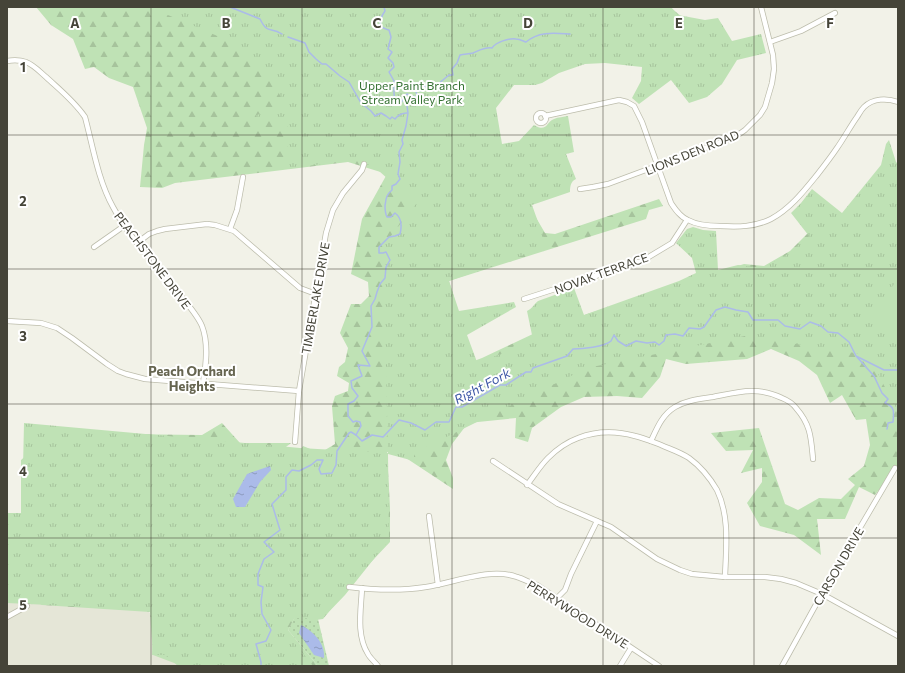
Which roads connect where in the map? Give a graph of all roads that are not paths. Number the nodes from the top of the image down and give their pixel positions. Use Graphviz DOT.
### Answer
graph roads {
  1 [pos="761,7"];
  2 [pos="835,13"];
  3 [pos="770,42"];
  4 [pos="7,61"];
  5 [pos="898,102"];
  6 [pos="546,116"];
  7 [pos="364,164"];
  8 [pos="657,166"];
  9 [pos="243,177"];
  10 [pos="580,189"];
  11 [pos="687,220"];
  12 [pos="124,226"];
  13 [pos="230,230"];
  14 [pos="138,243"];
  15 [pos="94,247"];
  16 [pos="316,294"];
  17 [pos="524,299"];
  18 [pos="7,321"];
  19 [pos="203,383"];
  20 [pos="299,392"];
  21 [pos="651,441"];
  22 [pos="295,442"];
  23 [pos="813,459"];
  24 [pos="493,461"];
  25 [pos="895,468"];
  26 [pos="527,485"];
  27 [pos="429,516"];
  28 [pos="597,521"];
  29 [pos="725,577"];
  30 [pos="438,585"];
  31 [pos="349,587"];
  32 [pos="362,588"];
  33 [pos="822,594"];
  34 [pos="557,598"];
  35 [pos="26,606"];
  36 [pos="7,617"];
  37 [pos="898,636"];
  38 [pos="632,648"];
  39 [pos="378,666"];
  40 [pos="620,666"];
  41 [pos="659,666"];
  42 [pos="782,666"];
  1 -- 3 [label="street, LIONS DEN ROAD"];
  2 -- 3 [label="street"];
  3 -- 8 [label="street, LIONS DEN ROAD"];
  4 -- 12 [label="street, PEACHSTONE DRIVE"];
  5 -- 11 [label="street"];
  6 -- 8 [label="street"];
  7 -- 16 [label="street, TIMBERLAKE DRIVE"];
  8 -- 10 [label="street, LIONS DEN ROAD"];
  8 -- 11 [label="street"];
  9 -- 13 [label="street"];
  11 -- 17 [label="street, NOVAK TERRACE"];
  12 -- 14 [label="street, PEACHSTONE DRIVE"];
  12 -- 15 [label="street"];
  13 -- 14 [label="street"];
  13 -- 16 [label="street"];
  14 -- 19 [label="street, PEACHSTONE DRIVE"];
  16 -- 20 [label="street, TIMBERLAKE DRIVE"];
  18 -- 19 [label="street"];
  19 -- 20 [label="street"];
  20 -- 22 [label="street, TIMBERLAKE DRIVE"];
  21 -- 23 [label="street"];
  21 -- 26 [label="street"];
  21 -- 29 [label="street"];
  24 -- 26 [label="street"];
  25 -- 33 [label="street, CARSON DRIVE"];
  26 -- 28 [label="street"];
  27 -- 30 [label="street"];
  28 -- 29 [label="street"];
  28 -- 34 [label="street"];
  29 -- 33 [label="street"];
  30 -- 32 [label="street, PERRYWOOD DRIVE"];
  30 -- 34 [label="street, PERRYWOOD DRIVE"];
  31 -- 32 [label="street, PERRYWOOD DRIVE"];
  32 -- 39 [label="street"];
  33 -- 37 [label="street"];
  33 -- 42 [label="street, CARSON DRIVE"];
  34 -- 38 [label="street, PERRYWOOD DRIVE"];
  35 -- 36 [label="street"];
  38 -- 40 [label="street"];
  38 -- 41 [label="street, PERRYWOOD DRIVE"];
}
